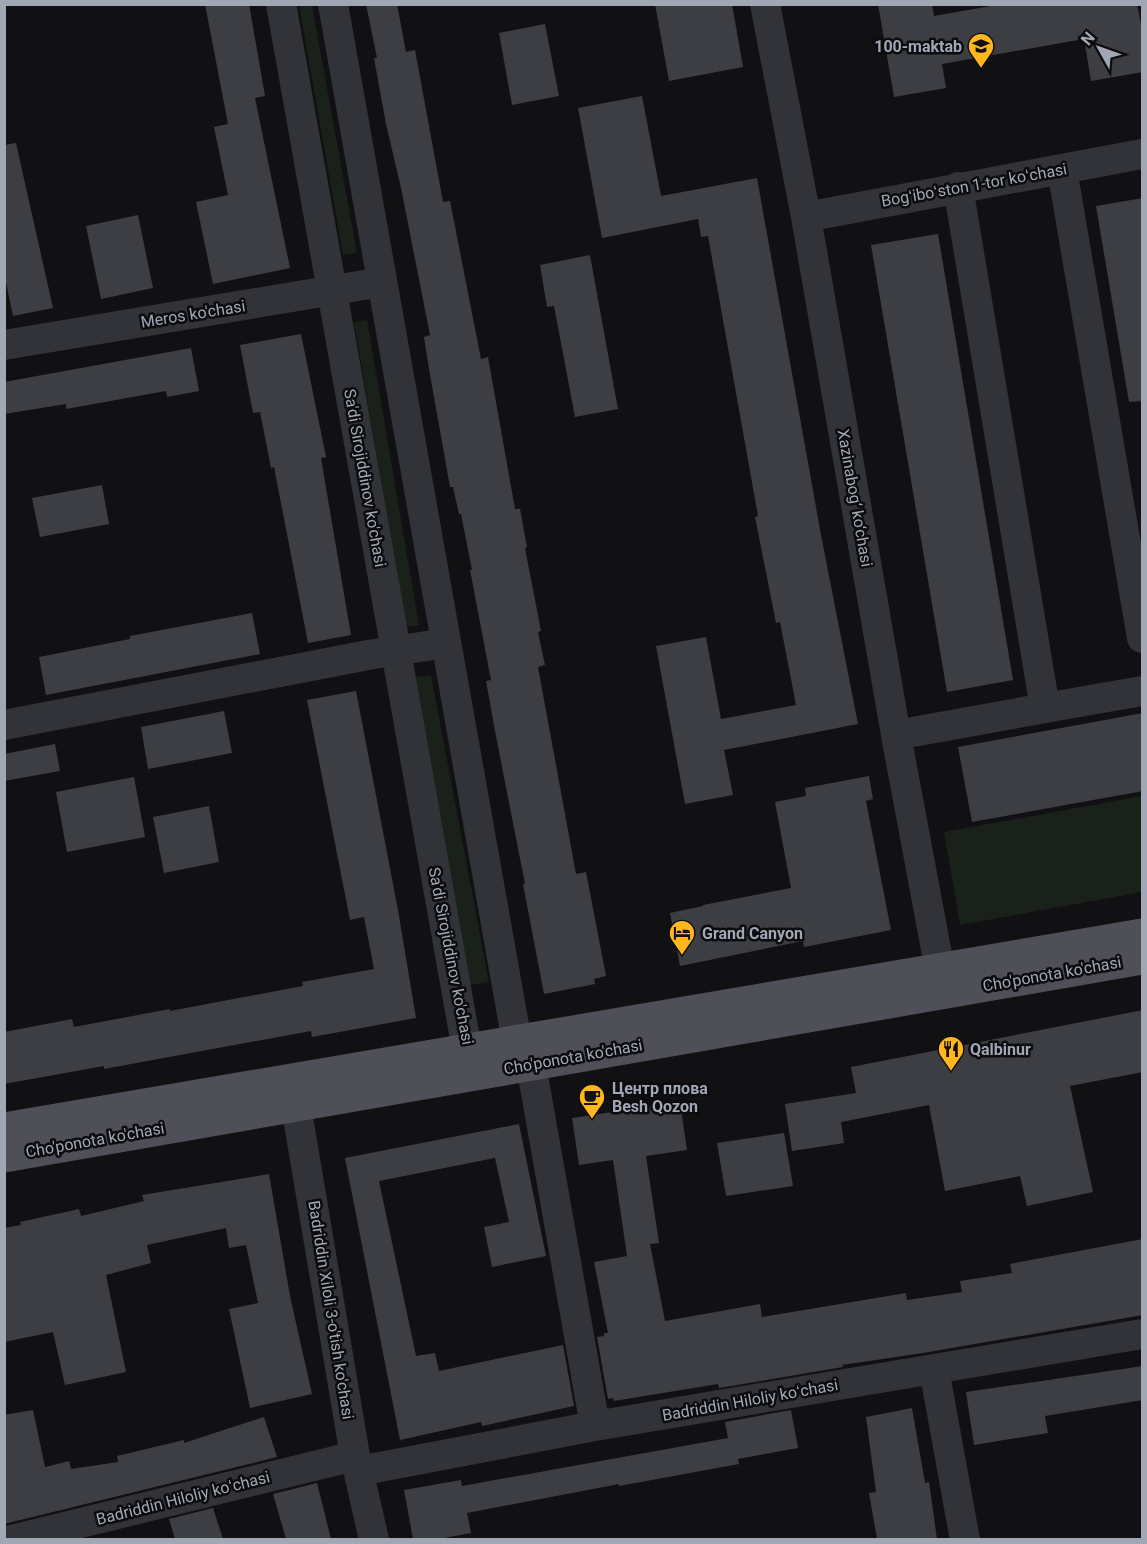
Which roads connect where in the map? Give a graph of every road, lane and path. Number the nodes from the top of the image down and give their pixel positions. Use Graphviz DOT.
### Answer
graph roads {
  1 [pos="281,4"];
  2 [pos="333,4"];
  3 [pos="765,4"];
  4 [pos="1143,154"];
  5 [pos="1062,169"];
  6 [pos="958,187"];
  7 [pos="806,217"];
  8 [pos="382,282"];
  9 [pos="332,291"];
  10 [pos="4,345"];
  11 [pos="1143,638"];
  12 [pos="446,643"];
  13 [pos="396,651"];
  14 [pos="1143,691"];
  15 [pos="1045,708"];
  16 [pos="4,725"];
  17 [pos="896,735"];
  18 [pos="1143,935"];
  19 [pos="1143,958"];
  20 [pos="942,981"];
  21 [pos="525,1049"];
  22 [pos="467,1050"];
  23 [pos="496,1070"];
  24 [pos="294,1093"];
  25 [pos="4,1129"];
  26 [pos="4,1156"];
  27 [pos="1143,1334"];
  28 [pos="934,1369"];
  29 [pos="595,1426"];
  30 [pos="357,1464"];
  31 [pos="10,1539"];
  32 [pos="374,1539"];
  33 [pos="965,1539"];
  1 -- 9 [label="street, Sa'di Sirojiddinov ko'chasi"];
  2 -- 8 [label="street"];
  3 -- 7 [label="street, Xazinabog‘ ko‘chasi"];
  4 -- 5 [label="street, Bogʻiboʻston 1-tor koʻchasi"];
  5 -- 6 [label="street, Bogʻiboʻston 1-tor koʻchasi"];
  5 -- 11 [label="street"];
  6 -- 7 [label="street, Bogʻiboʻston 1-tor koʻchasi"];
  6 -- 15 [label="street"];
  7 -- 17 [label="street, Xazinabog‘ ko‘chasi"];
  8 -- 9 [label="street, Meros ko'chasi"];
  8 -- 12 [label="street"];
  9 -- 10 [label="street, Meros ko'chasi"];
  9 -- 13 [label="street, Sa'di Sirojiddinov ko'chasi"];
  12 -- 13 [label="street"];
  12 -- 21 [label="street"];
  13 -- 16 [label="street"];
  13 -- 22 [label="street, Sa'di Sirojiddinov ko'chasi"];
  14 -- 15 [label="street"];
  15 -- 17 [label="street"];
  17 -- 20 [label="street, Xazinabog‘ ko‘chasi"];
  18 -- 20 [label="main road, Cho'ponota ko'chasi"];
  19 -- 20 [label="main road, Cho'ponota ko'chasi"];
  20 -- 21 [label="main road, Cho'ponota ko'chasi"];
  21 -- 22 [label="main road, Cho'ponota ko'chasi"];
  21 -- 23 [label="main road, Cho'ponota ko'chasi"];
  21 -- 29 [label="street"];
  22 -- 23 [label="street, Sa'di Sirojiddinov ko'chasi"];
  22 -- 24 [label="main road, Cho'ponota ko'chasi"];
  23 -- 24 [label="main road, Cho'ponota ko'chasi"];
  24 -- 25 [label="main road, Cho'ponota ko'chasi"];
  24 -- 26 [label="main road, Cho'ponota ko'chasi"];
  24 -- 30 [label="street, Badriddin Xiloli 3-o'tish ko'chasi"];
  27 -- 28 [label="street, Badriddin Hiloliy koʻchasi"];
  28 -- 29 [label="street, Badriddin Hiloliy koʻchasi"];
  28 -- 33 [label="street"];
  29 -- 30 [label="street, Badriddin Hiloliy koʻchasi"];
  30 -- 31 [label="street, Badriddin Hiloliy koʻchasi"];
  30 -- 32 [label="street, Badriddin Xiloli 3-o'tish ko'chasi"];
}
